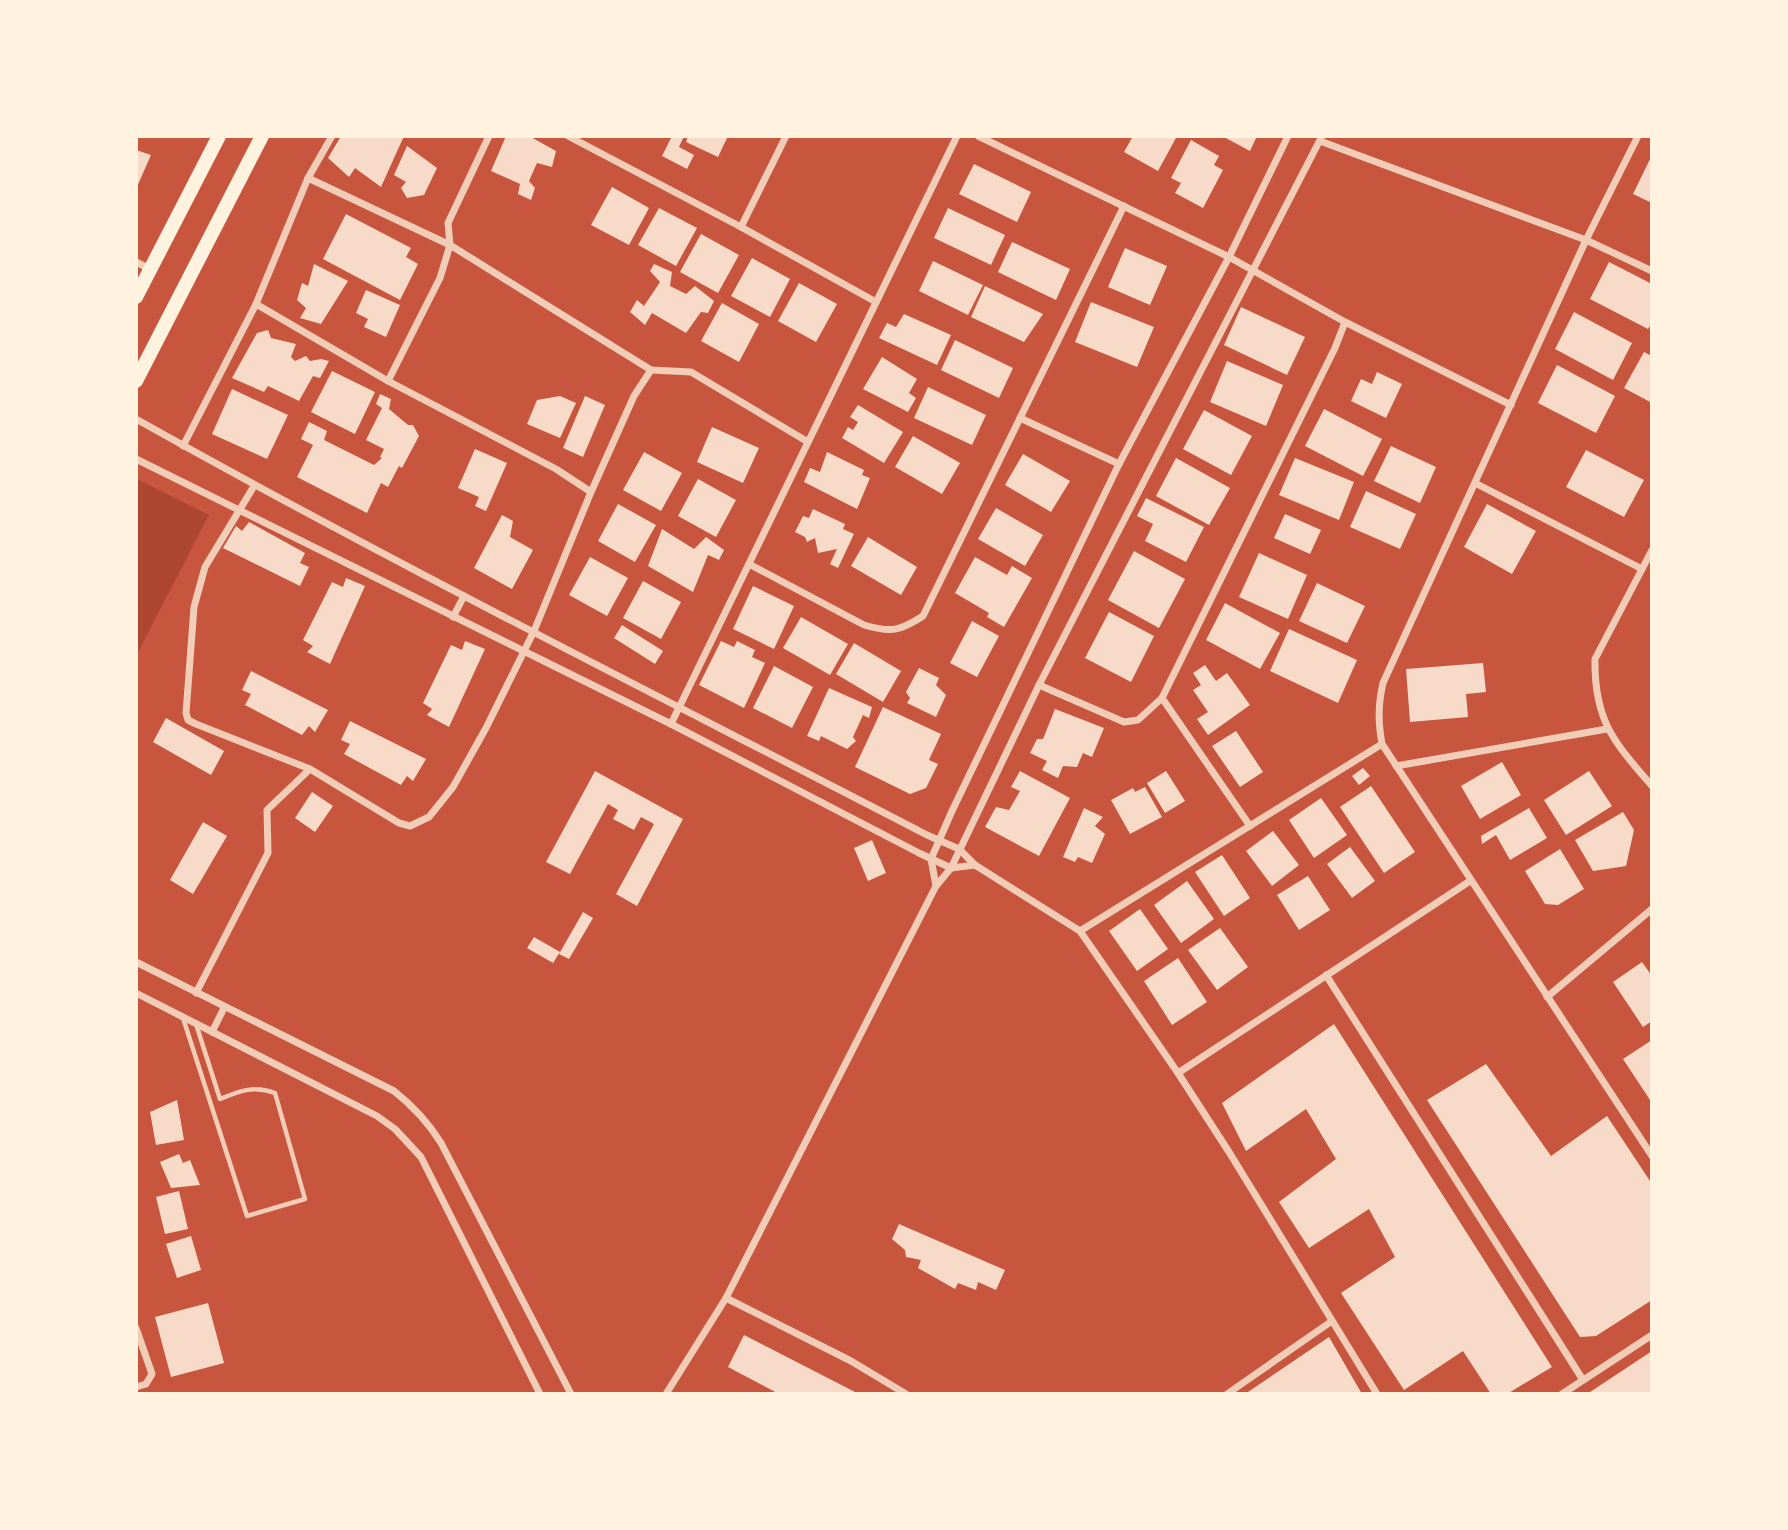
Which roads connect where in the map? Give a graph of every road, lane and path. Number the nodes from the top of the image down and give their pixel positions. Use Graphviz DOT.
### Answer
graph roads {
  1 [pos="219,136"];
  2 [pos="262,136"];
  3 [pos="332,136"];
  4 [pos="489,136"];
  5 [pos="786,136"];
  6 [pos="957,136"];
  7 [pos="978,136"];
  8 [pos="1288,136"];
  9 [pos="1638,136"];
  10 [pos="571,137"];
  11 [pos="1321,139"];
  12 [pos="308,178"];
  13 [pos="1124,206"];
  14 [pos="741,227"];
  15 [pos="1586,240"];
  16 [pos="450,245"];
  17 [pos="1229,257"];
  18 [pos="136,262"];
  19 [pos="151,269"];
  20 [pos="1252,271"];
  21 [pos="1651,271"];
  22 [pos="136,297"];
  23 [pos="876,302"];
  24 [pos="256,304"];
  25 [pos="1345,322"];
  26 [pos="650,370"];
  27 [pos="136,381"];
  28 [pos="388,381"];
  29 [pos="1511,405"];
  30 [pos="1020,418"];
  31 [pos="136,419"];
  32 [pos="808,442"];
  33 [pos="183,446"];
  34 [pos="136,458"];
  35 [pos="1119,464"];
  36 [pos="1475,483"];
  37 [pos="254,486"];
  38 [pos="591,492"];
  39 [pos="239,510"];
  40 [pos="1651,550"];
  41 [pos="749,564"];
  42 [pos="1642,569"];
  43 [pos="464,596"];
  44 [pos="453,617"];
  45 [pos="534,631"];
  46 [pos="523,651"];
  47 [pos="1039,685"];
  48 [pos="1162,698"];
  49 [pos="680,706"];
  50 [pos="671,724"];
  51 [pos="1606,729"];
  52 [pos="1382,744"];
  53 [pos="1396,766"];
  54 [pos="310,769"];
  55 [pos="1651,786"];
  56 [pos="1250,826"];
  57 [pos="939,841"];
  58 [pos="959,849"];
  59 [pos="931,859"];
  60 [pos="975,865"];
  61 [pos="951,868"];
  62 [pos="1470,881"];
  63 [pos="936,886"];
  64 [pos="1651,909"];
  65 [pos="1080,931"];
  66 [pos="136,962"];
  67 [pos="1326,975"];
  68 [pos="136,993"];
  69 [pos="196,993"];
  70 [pos="1546,997"];
  71 [pos="224,1008"];
  72 [pos="183,1017"];
  73 [pos="196,1024"];
  74 [pos="212,1032"];
  75 [pos="1178,1073"];
  76 [pos="1651,1155"];
  77 [pos="726,1298"];
  78 [pos="1332,1321"];
  79 [pos="136,1328"];
  80 [pos="1651,1335"];
  81 [pos="1583,1380"];
  82 [pos="136,1387"];
  83 [pos="540,1394"];
  84 [pos="570,1394"];
  85 [pos="666,1394"];
  86 [pos="906,1394"];
  87 [pos="1227,1394"];
  88 [pos="1377,1394"];
  89 [pos="1562,1394"];
  1 -- 19 [label="highway"];
  2 -- 27 [label="highway"];
  3 -- 12 [label="street"];
  4 -- 16 [label="street"];
  5 -- 14 [label="street"];
  6 -- 23 [label="street"];
  7 -- 13 [label="street"];
  8 -- 17 [label="street"];
  9 -- 15 [label="street"];
  10 -- 14 [label="street"];
  11 -- 15 [label="street"];
  11 -- 20 [label="street"];
  12 -- 16 [label="street"];
  12 -- 24 [label="street"];
  13 -- 17 [label="street"];
  13 -- 30 [label="street"];
  14 -- 23 [label="street"];
  15 -- 21 [label="street"];
  15 -- 29 [label="street"];
  16 -- 26 [label="street"];
  16 -- 28 [label="street"];
  17 -- 20 [label="street"];
  17 -- 35 [label="street"];
  18 -- 19 [label="street"];
  19 -- 22 [label="highway"];
  20 -- 25 [label="street"];
  20 -- 47 [label="street"];
  23 -- 32 [label="street"];
  24 -- 28 [label="street"];
  24 -- 33 [label="street"];
  25 -- 29 [label="street"];
  25 -- 48 [label="street"];
  26 -- 32 [label="street"];
  26 -- 38 [label="street"];
  28 -- 38 [label="street"];
  29 -- 36 [label="street"];
  30 -- 35 [label="street"];
  30 -- 41 [label="street"];
  31 -- 33 [label="street"];
  32 -- 41 [label="street"];
  33 -- 37 [label="street"];
  34 -- 39 [label="street"];
  35 -- 57 [label="street"];
  36 -- 42 [label="street"];
  36 -- 52 [label="street"];
  37 -- 39 [label="street"];
  37 -- 43 [label="street"];
  38 -- 45 [label="street"];
  39 -- 44 [label="street"];
  39 -- 54 [label="street"];
  40 -- 42 [label="street"];
  41 -- 49 [label="street"];
  42 -- 51 [label="street"];
  43 -- 44 [label="street"];
  43 -- 45 [label="street"];
  44 -- 46 [label="street"];
  45 -- 46 [label="street"];
  45 -- 49 [label="street"];
  46 -- 50 [label="street"];
  46 -- 54 [label="street"];
  47 -- 48 [label="street"];
  47 -- 58 [label="street"];
  48 -- 56 [label="street"];
  49 -- 50 [label="street"];
  49 -- 57 [label="street"];
  50 -- 59 [label="street"];
  51 -- 53 [label="street"];
  51 -- 55 [label="street"];
  52 -- 53 [label="street"];
  52 -- 56 [label="street"];
  53 -- 62 [label="street"];
  54 -- 69 [label="street"];
  56 -- 65 [label="street"];
  57 -- 58 [label="street"];
  57 -- 59 [label="street"];
  58 -- 60 [label="street"];
  58 -- 61 [label="street"];
  59 -- 61 [label="street"];
  59 -- 63 [label="street"];
  60 -- 61 [label="street"];
  60 -- 65 [label="street"];
  61 -- 63 [label="street"];
  62 -- 67 [label="street"];
  62 -- 70 [label="street"];
  63 -- 77 [label="street"];
  64 -- 70 [label="street"];
  65 -- 75 [label="street"];
  66 -- 69 [label="street"];
  67 -- 75 [label="street"];
  67 -- 81 [label="street"];
  68 -- 72 [label="street"];
  69 -- 71 [label="street"];
  70 -- 76 [label="street"];
  71 -- 74 [label="street"];
  71 -- 84 [label="street"];
  72 -- 73 [label="street"];
  72 -- 73 [label="lane"];
  73 -- 74 [label="street"];
  74 -- 83 [label="street"];
  75 -- 78 [label="street"];
  77 -- 85 [label="street"];
  77 -- 86 [label="street"];
  78 -- 87 [label="street"];
  78 -- 88 [label="street"];
  79 -- 82 [label="street"];
  80 -- 81 [label="street"];
  81 -- 89 [label="street"];
}
